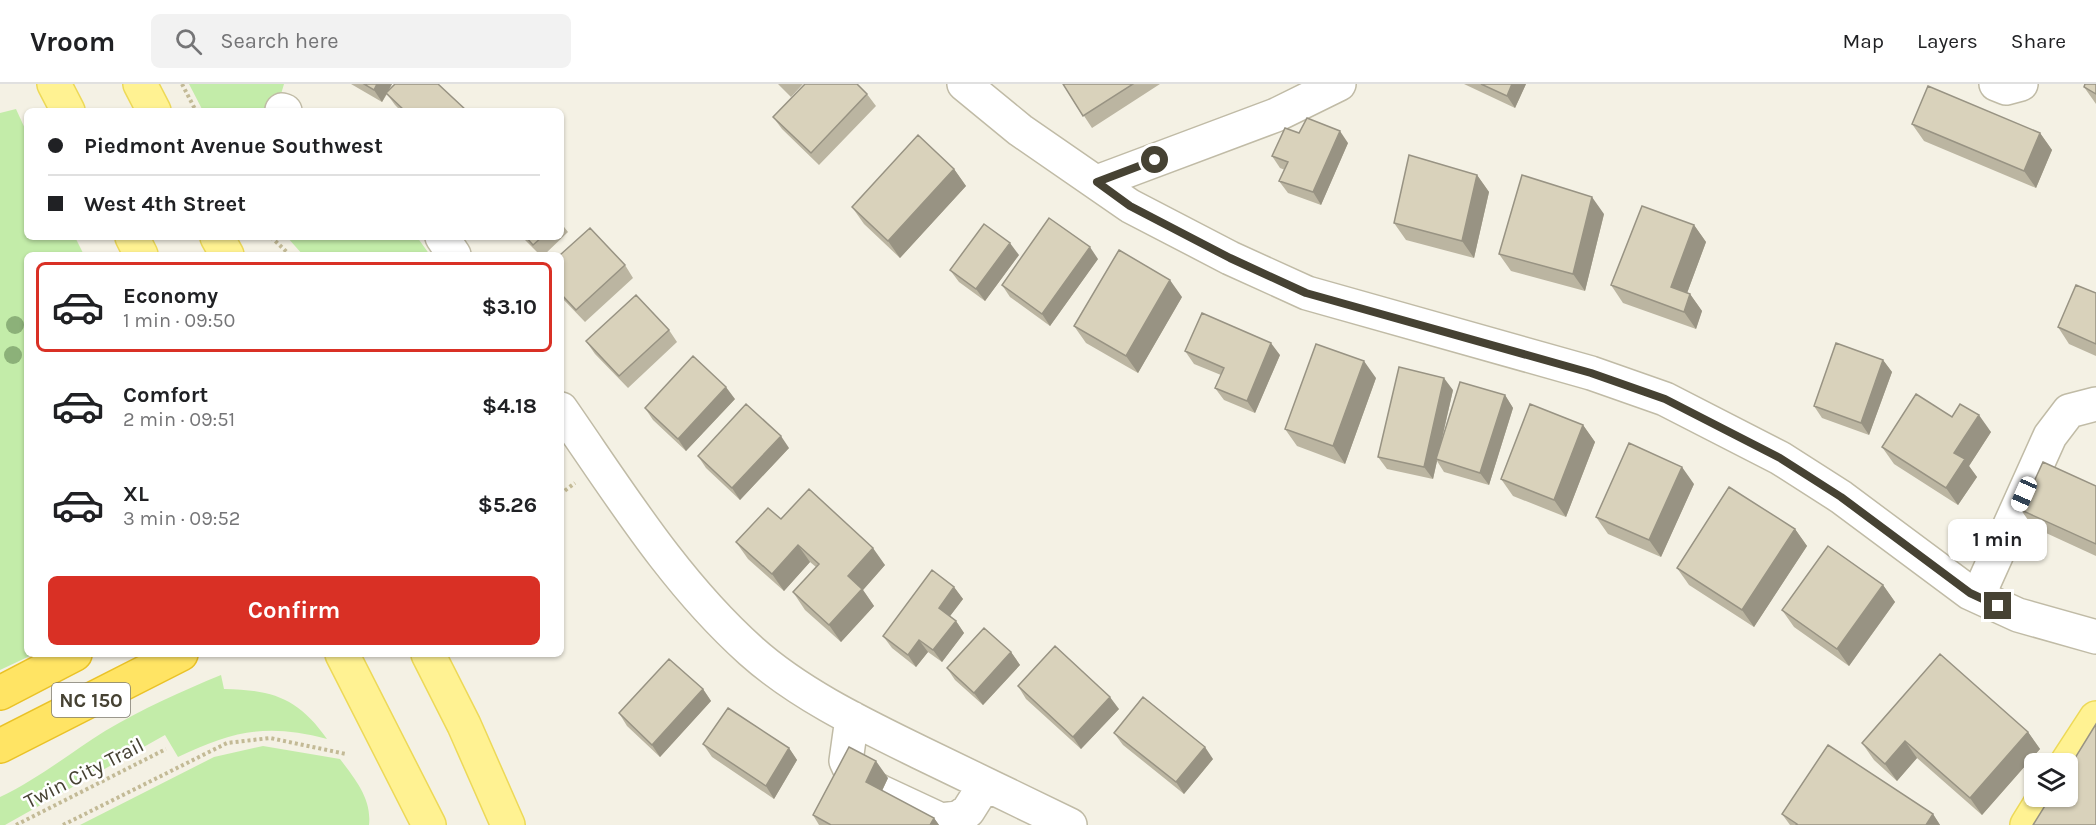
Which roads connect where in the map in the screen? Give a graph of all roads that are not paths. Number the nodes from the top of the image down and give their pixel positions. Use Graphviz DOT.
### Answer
graph roads {
  1 [pos="54,84"];
  2 [pos="140,84"];
  3 [pos="964,84"];
  4 [pos="1339,84"];
  5 [pos="1996,84"];
  6 [pos="2021,84"];
  7 [pos="66,108"];
  8 [pos="152,108"];
  9 [pos="1097,182"];
  10 [pos="2096,404"];
  11 [pos="564,413"];
  12 [pos="1978,596"];
  13 [pos="2096,637"];
  14 [pos="69,657"];
  15 [pos="175,657"];
  16 [pos="344,657"];
  17 [pos="430,657"];
  18 [pos="0,693"];
  19 [pos="852,718"];
  20 [pos="2096,718"];
  21 [pos="0,746"];
  22 [pos="2073,753"];
  23 [pos="985,784"];
  24 [pos="2038,807"];
  25 [pos="429,825"];
  26 [pos="508,825"];
  27 [pos="1070,825"];
  28 [pos="2027,825"];
  1 -- 7 [label="main road"];
  2 -- 8 [label="main road"];
  3 -- 9 [label="street"];
  4 -- 9 [label="street"];
  5 -- 6 [label="street"];
  9 -- 12 [label="street"];
  10 -- 12 [label="street"];
  11 -- 19 [label="street"];
  12 -- 13 [label="street"];
  14 -- 18 [label="highway"];
  15 -- 21 [label="highway, NC 150"];
  16 -- 25 [label="main road"];
  17 -- 26 [label="main road"];
  19 -- 23 [label="street"];
  19 -- 23 [label="street"];
  20 -- 22 [label="main road"];
  23 -- 27 [label="street"];
  24 -- 28 [label="main road"];
}
